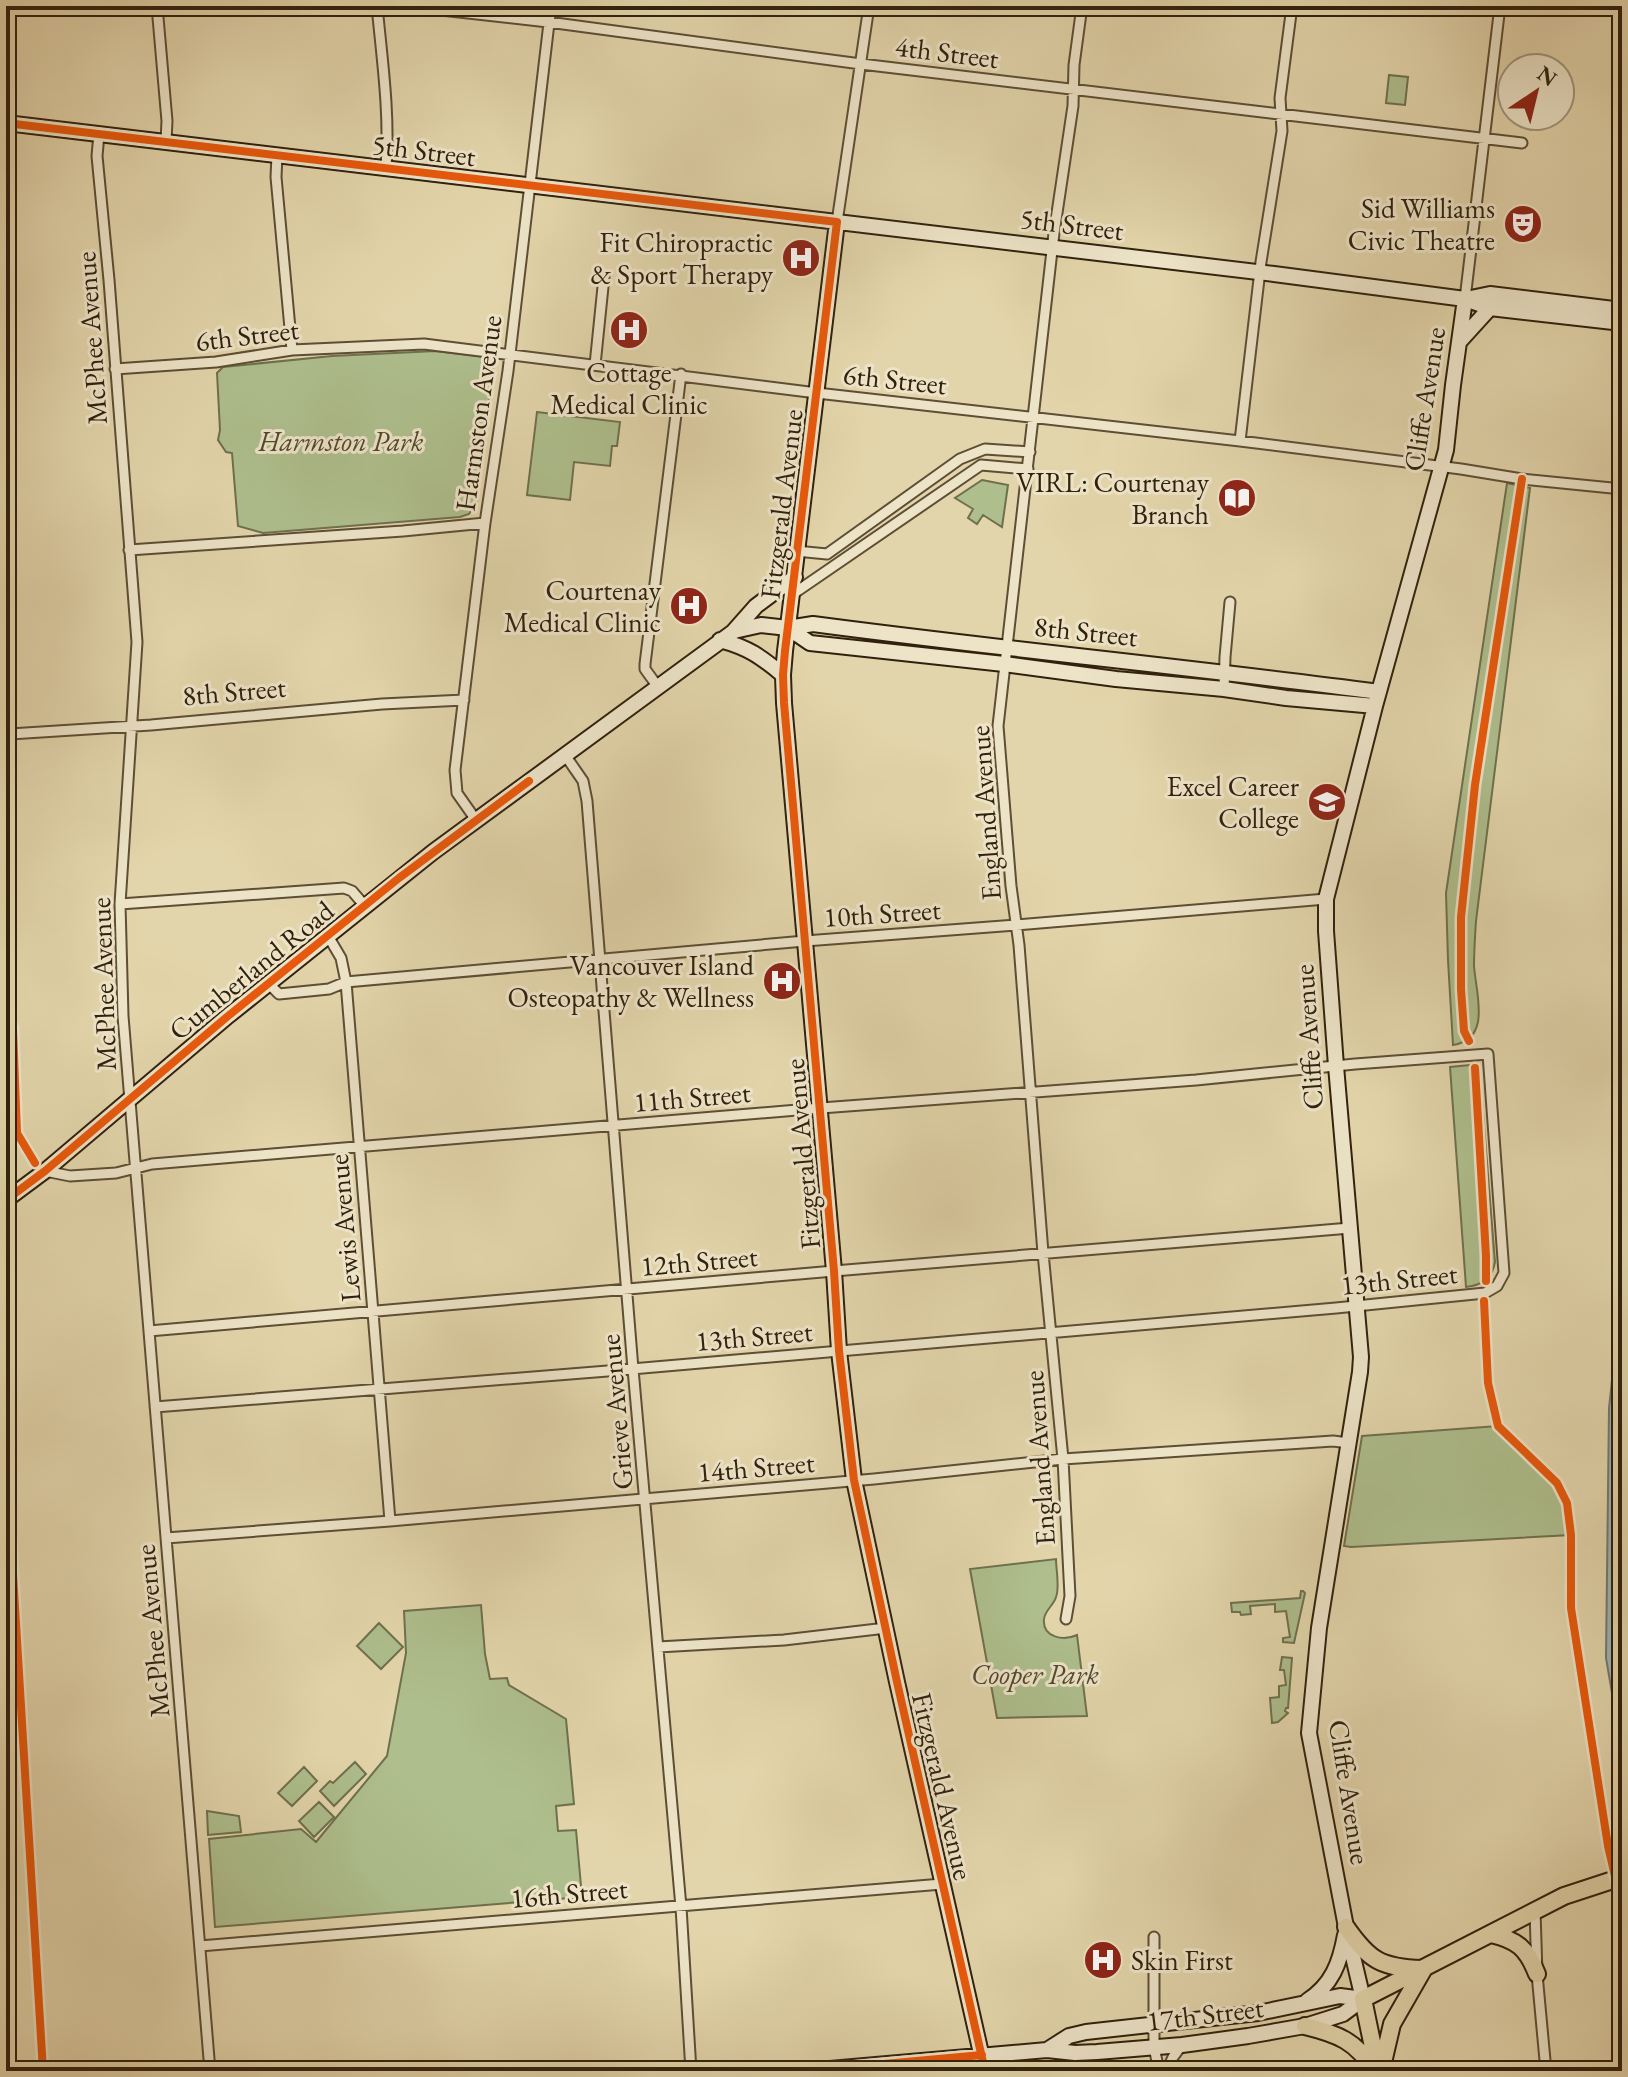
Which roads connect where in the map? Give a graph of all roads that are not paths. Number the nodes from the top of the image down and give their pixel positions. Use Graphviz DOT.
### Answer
graph roads {
  1 [pos="157,6"];
  2 [pos="377,6"];
  3 [pos="405,6"];
  4 [pos="551,6"];
  5 [pos="869,6"];
  6 [pos="1082,6"];
  7 [pos="1292,6"];
  8 [pos="1500,6"];
  9 [pos="548,22"];
  10 [pos="861,64"];
  11 [pos="1073,90"];
  12 [pos="1282,113"];
  13 [pos="6,123"];
  14 [pos="99,134"];
  15 [pos="1483,138"];
  16 [pos="166,141"];
  17 [pos="1522,143"];
  18 [pos="277,155"];
  19 [pos="386,168"];
  20 [pos="529,185"];
  21 [pos="837,222"];
  22 [pos="1053,248"];
  23 [pos="1259,273"];
  24 [pos="604,277"];
  25 [pos="1465,299"];
  26 [pos="1490,308"];
  27 [pos="1622,310"];
  28 [pos="1622,323"];
  29 [pos="1460,341"];
  30 [pos="292,350"];
  31 [pos="510,354"];
  32 [pos="595,365"];
  33 [pos="115,369"];
  34 [pos="681,374"];
  35 [pos="817,393"];
  36 [pos="1034,417"];
  37 [pos="1240,441"];
  38 [pos="1030,452"];
  39 [pos="1442,467"];
  40 [pos="1028,469"];
  41 [pos="1622,489"];
  42 [pos="485,523"];
  43 [pos="129,550"];
  44 [pos="796,551"];
  45 [pos="795,577"];
  46 [pos="793,594"];
  47 [pos="1230,602"];
  48 [pos="788,628"];
  49 [pos="727,636"];
  50 [pos="1005,656"];
  51 [pos="1224,672"];
  52 [pos="783,675"];
  53 [pos="658,687"];
  54 [pos="1224,689"];
  55 [pos="1377,699"];
  56 [pos="464,700"];
  57 [pos="132,725"];
  58 [pos="10,734"];
  59 [pos="565,755"];
  60 [pos="476,820"];
  61 [pos="1326,899"];
  62 [pos="120,904"];
  63 [pos="365,906"];
  64 [pos="1016,925"];
  65 [pos="328,936"];
  66 [pos="805,941"];
  67 [pos="599,959"];
  68 [pos="346,982"];
  69 [pos="269,984"];
  70 [pos="1336,1066"];
  71 [pos="1031,1092"];
  72 [pos="130,1097"];
  73 [pos="821,1108"];
  74 [pos="613,1125"];
  75 [pos="360,1147"];
  76 [pos="135,1169"];
  77 [pos="45,1171"];
  78 [pos="6,1200"];
  79 [pos="1350,1228"];
  80 [pos="1043,1253"];
  81 [pos="834,1271"];
  82 [pos="1497,1286"];
  83 [pos="628,1290"];
  84 [pos="1357,1305"];
  85 [pos="373,1312"];
  86 [pos="149,1331"];
  87 [pos="1051,1333"];
  88 [pos="839,1351"];
  89 [pos="633,1369"];
  90 [pos="380,1390"];
  91 [pos="155,1407"];
  92 [pos="1349,1443"];
  93 [pos="1063,1459"];
  94 [pos="854,1480"];
  95 [pos="645,1498"];
  96 [pos="390,1521"];
  97 [pos="166,1538"];
  98 [pos="1066,1619"];
  99 [pos="886,1628"];
  100 [pos="658,1647"];
  101 [pos="1614,1880"];
  102 [pos="942,1884"];
  103 [pos="681,1907"];
  104 [pos="1534,1910"];
  105 [pos="1346,1927"];
  106 [pos="1491,1934"];
  107 [pos="1154,1937"];
  108 [pos="200,1946"];
  109 [pos="1424,1969"];
  110 [pos="1537,1974"];
  111 [pos="1363,1999"];
  112 [pos="1299,2006"];
  113 [pos="1154,2024"];
  114 [pos="1305,2026"];
  115 [pos="1182,2045"];
  116 [pos="1154,2047"];
  117 [pos="1047,2050"];
  118 [pos="982,2055"];
  119 [pos="210,2071"];
  120 [pos="691,2071"];
  121 [pos="807,2071"];
  122 [pos="985,2071"];
  123 [pos="1159,2071"];
  124 [pos="1167,2071"];
  125 [pos="1378,2071"];
  126 [pos="1546,2071"];
  1 -- 16 [label="street"];
  2 -- 19 [label="street"];
  3 -- 9 [label="street, 4th Street"];
  4 -- 9 [label="street, Harmston Avenue"];
  5 -- 10 [label="street, Fitzgerald Avenue"];
  6 -- 11 [label="street, England Avenue"];
  7 -- 12 [label="street"];
  8 -- 15 [label="street, Cliffe Avenue"];
  9 -- 10 [label="street, 4th Street"];
  9 -- 20 [label="street, Harmston Avenue"];
  10 -- 11 [label="street, 4th Street"];
  10 -- 21 [label="street, Fitzgerald Avenue"];
  11 -- 12 [label="street, 4th Street"];
  11 -- 22 [label="street, England Avenue"];
  12 -- 15 [label="street, 4th Street"];
  12 -- 23 [label="street"];
  13 -- 14 [label="street, 5th Street"];
  14 -- 16 [label="street, 5th Street"];
  14 -- 33 [label="street, McPhee Avenue"];
  15 -- 17 [label="street, 4th Street"];
  15 -- 25 [label="street, Cliffe Avenue"];
  16 -- 18 [label="street, 5th Street"];
  18 -- 19 [label="street, 5th Street"];
  18 -- 30 [label="street"];
  19 -- 20 [label="street, 5th Street"];
  20 -- 21 [label="street, 5th Street"];
  20 -- 31 [label="street, Harmston Avenue"];
  21 -- 22 [label="street, 5th Street"];
  21 -- 35 [label="street, Fitzgerald Avenue"];
  22 -- 23 [label="street, 5th Street"];
  22 -- 36 [label="street, England Avenue"];
  23 -- 25 [label="street, 5th Street"];
  23 -- 37 [label="street"];
  24 -- 32 [label="street"];
  25 -- 26 [label="street, 5th Street"];
  25 -- 27 [label="street, 5th Street"];
  25 -- 29 [label="street, Cliffe Avenue"];
  26 -- 28 [label="street, 5th Street"];
  26 -- 29 [label="street"];
  29 -- 39 [label="street, Cliffe Avenue"];
  30 -- 31 [label="street, 6th Street"];
  30 -- 33 [label="street, 6th Street"];
  31 -- 32 [label="street, 6th Street"];
  31 -- 42 [label="street, Harmston Avenue"];
  32 -- 34 [label="street, 6th Street"];
  33 -- 43 [label="street, McPhee Avenue"];
  34 -- 35 [label="street, 6th Street"];
  34 -- 53 [label="street"];
  35 -- 36 [label="street, 6th Street"];
  35 -- 44 [label="street, Fitzgerald Avenue"];
  36 -- 37 [label="street, 6th Street"];
  36 -- 38 [label="street, England Avenue"];
  37 -- 39 [label="street, 6th Street"];
  38 -- 40 [label="street, England Avenue"];
  38 -- 44 [label="street"];
  39 -- 41 [label="street, 6th Street"];
  39 -- 55 [label="street, Cliffe Avenue"];
  40 -- 46 [label="street"];
  40 -- 50 [label="street, England Avenue"];
  42 -- 43 [label="street"];
  42 -- 56 [label="street, Harmston Avenue"];
  43 -- 57 [label="street, McPhee Avenue"];
  44 -- 45 [label="street, Fitzgerald Avenue"];
  45 -- 46 [label="street, Fitzgerald Avenue"];
  45 -- 49 [label="street, Cumberland Road"];
  46 -- 48 [label="street, Fitzgerald Avenue"];
  47 -- 51 [label="street"];
  48 -- 49 [label="street, 8th Street"];
  48 -- 50 [label="street, 8th Street"];
  48 -- 52 [label="street, Fitzgerald Avenue"];
  49 -- 52 [label="street"];
  49 -- 53 [label="street, Cumberland Road"];
  50 -- 51 [label="street, 8th Street"];
  50 -- 54 [label="street, 8th Street"];
  50 -- 64 [label="street, England Avenue"];
  51 -- 54 [label="street"];
  51 -- 55 [label="street, 8th Street"];
  52 -- 66 [label="street, Fitzgerald Avenue"];
  53 -- 59 [label="street, Cumberland Road"];
  54 -- 55 [label="street, 8th Street"];
  55 -- 61 [label="street, Cliffe Avenue"];
  56 -- 57 [label="street, 8th Street"];
  56 -- 60 [label="street, Harmston Avenue"];
  57 -- 58 [label="street, 8th Street"];
  57 -- 62 [label="street, McPhee Avenue"];
  59 -- 60 [label="street, Cumberland Road"];
  59 -- 67 [label="street, Grieve Avenue"];
  60 -- 63 [label="street, Cumberland Road"];
  61 -- 64 [label="street, 10th Street"];
  61 -- 70 [label="street, Cliffe Avenue"];
  62 -- 63 [label="street"];
  62 -- 72 [label="street, McPhee Avenue"];
  63 -- 65 [label="street, Cumberland Road"];
  64 -- 66 [label="street, 10th Street"];
  64 -- 71 [label="street, England Avenue"];
  65 -- 68 [label="street, Lewis Avenue"];
  65 -- 69 [label="street, Cumberland Road"];
  66 -- 67 [label="street, 10th Street"];
  66 -- 73 [label="street, Fitzgerald Avenue"];
  67 -- 68 [label="street, 10th Street"];
  67 -- 74 [label="street, Grieve Avenue"];
  68 -- 69 [label="street, 10th Street"];
  68 -- 75 [label="street, Lewis Avenue"];
  69 -- 72 [label="street, Cumberland Road"];
  70 -- 71 [label="street, 11th Street"];
  70 -- 79 [label="street, Cliffe Avenue"];
  70 -- 82 [label="street, 11th Street"];
  71 -- 73 [label="street, 11th Street"];
  71 -- 80 [label="street, England Avenue"];
  72 -- 76 [label="street, McPhee Avenue"];
  72 -- 77 [label="street, Cumberland Road"];
  73 -- 74 [label="street, 11th Street"];
  73 -- 81 [label="street, Fitzgerald Avenue"];
  74 -- 75 [label="street, 11th Street"];
  74 -- 83 [label="street, Grieve Avenue"];
  75 -- 76 [label="street, 11th Street"];
  75 -- 85 [label="street, Lewis Avenue"];
  76 -- 77 [label="street, 11th Street"];
  76 -- 86 [label="street, McPhee Avenue"];
  77 -- 78 [label="street, Cumberland Road"];
  79 -- 80 [label="street, 12th Street"];
  79 -- 84 [label="street, Cliffe Avenue"];
  80 -- 81 [label="street, 12th Street"];
  80 -- 87 [label="street, England Avenue"];
  81 -- 83 [label="street, 12th Street"];
  81 -- 88 [label="street, Fitzgerald Avenue"];
  82 -- 84 [label="street, 13th Street"];
  83 -- 85 [label="street, 12th Street"];
  83 -- 89 [label="street, Grieve Avenue"];
  84 -- 87 [label="street, 13th Street"];
  84 -- 92 [label="street, Cliffe Avenue"];
  85 -- 86 [label="street, 12th Street"];
  85 -- 90 [label="street, Lewis Avenue"];
  86 -- 91 [label="street, McPhee Avenue"];
  87 -- 88 [label="street, 13th Street"];
  87 -- 93 [label="street, England Avenue"];
  88 -- 89 [label="street, 13th Street"];
  88 -- 94 [label="street, Fitzgerald Avenue"];
  89 -- 90 [label="street, 13th Street"];
  89 -- 95 [label="street, Grieve Avenue"];
  90 -- 91 [label="street, 13th Street"];
  90 -- 96 [label="street, Lewis Avenue"];
  91 -- 97 [label="street, McPhee Avenue"];
  92 -- 93 [label="street, 14th Street"];
  92 -- 105 [label="street, Cliffe Avenue"];
  93 -- 94 [label="street, 14th Street"];
  93 -- 98 [label="street, England Avenue"];
  94 -- 95 [label="street, 14th Street"];
  94 -- 99 [label="street, Fitzgerald Avenue"];
  95 -- 96 [label="street, 14th Street"];
  95 -- 100 [label="street, Grieve Avenue"];
  96 -- 97 [label="street, 14th Street"];
  97 -- 108 [label="street, McPhee Avenue"];
  99 -- 100 [label="street"];
  99 -- 102 [label="street, Fitzgerald Avenue"];
  100 -- 103 [label="street, Grieve Avenue"];
  101 -- 104 [label="main road, 17th Street"];
  102 -- 103 [label="street, 16th Street"];
  102 -- 118 [label="street, Fitzgerald Avenue"];
  103 -- 108 [label="street, 16th Street"];
  103 -- 120 [label="street, Grieve Avenue"];
  104 -- 106 [label="main road, 17th Street"];
  104 -- 110 [label="street"];
  105 -- 109 [label="main road"];
  105 -- 111 [label="street, Cliffe Avenue"];
  105 -- 112 [label="street"];
  106 -- 109 [label="main road, 17th Street"];
  106 -- 110 [label="main road"];
  107 -- 113 [label="street"];
  108 -- 119 [label="street, McPhee Avenue"];
  109 -- 111 [label="main road, 17th Street"];
  109 -- 125 [label="main road"];
  110 -- 126 [label="street"];
  111 -- 112 [label="street, 17th Street"];
  111 -- 114 [label="street, 17th Street"];
  111 -- 125 [label="main road, Cliffe Avenue"];
  112 -- 113 [label="street, 17th Street"];
  113 -- 116 [label="street"];
  113 -- 117 [label="street, 17th Street"];
  114 -- 115 [label="street, 17th Street"];
  114 -- 125 [label="main road"];
  115 -- 116 [label="street, 17th Street"];
  115 -- 124 [label="street"];
  116 -- 117 [label="street, 17th Street"];
  116 -- 123 [label="street"];
  117 -- 118 [label="street, 17th Street"];
  118 -- 121 [label="street, 17th Street"];
  118 -- 122 [label="street, Fitzgerald Avenue"];
}
